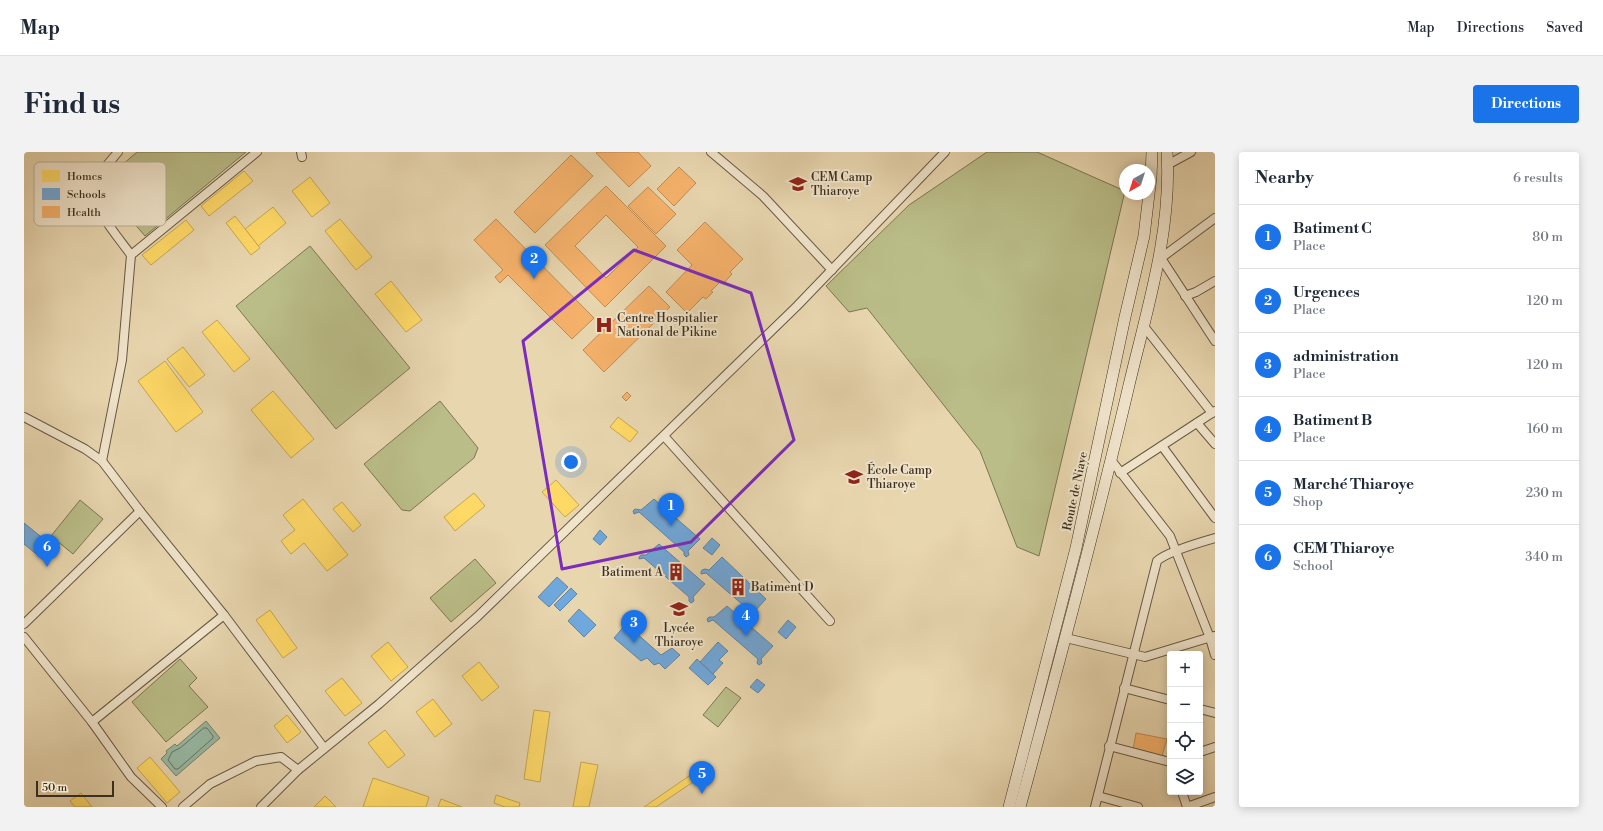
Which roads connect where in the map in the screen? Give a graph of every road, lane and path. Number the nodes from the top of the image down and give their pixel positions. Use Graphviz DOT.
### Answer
graph roads {
  1 [pos="118,152"];
  2 [pos="257,152"];
  3 [pos="711,152"];
  4 [pos="945,152"];
  5 [pos="1152,152"];
  6 [pos="1167,152"];
  7 [pos="1192,152"];
  8 [pos="110,162"];
  9 [pos="1167,165"];
  10 [pos="1215,218"];
  11 [pos="111,226"];
  12 [pos="131,255"];
  13 [pos="1160,256"];
  14 [pos="832,270"];
  15 [pos="1215,281"];
  16 [pos="1185,296"];
  17 [pos="1143,325"];
  18 [pos="1215,341"];
  19 [pos="1213,412"];
  20 [pos="24,417"];
  21 [pos="1197,423"];
  22 [pos="664,436"];
  23 [pos="1215,444"];
  24 [pos="1162,446"];
  25 [pos="102,460"];
  26 [pos="1111,460"];
  27 [pos="1120,473"];
  28 [pos="140,511"];
  29 [pos="1215,518"];
  30 [pos="1215,538"];
  31 [pos="1177,551"];
  32 [pos="224,615"];
  33 [pos="830,621"];
  34 [pos="24,624"];
  35 [pos="1212,637"];
  36 [pos="24,638"];
  37 [pos="1066,638"];
  38 [pos="1133,654"];
  39 [pos="1215,655"];
  40 [pos="1124,688"];
  41 [pos="1167,699"];
  42 [pos="1203,710"];
  43 [pos="1215,713"];
  44 [pos="92,722"];
  45 [pos="1110,746"];
  46 [pos="1215,747"];
  47 [pos="324,748"];
  48 [pos="1203,751"];
  49 [pos="1167,761"];
  50 [pos="298,770"];
  51 [pos="1183,795"];
  52 [pos="1098,796"];
  53 [pos="1215,797"];
  54 [pos="162,807"];
  55 [pos="183,807"];
  56 [pos="261,807"];
  57 [pos="1009,807"];
  58 [pos="1020,807"];
  59 [pos="1095,807"];
  60 [pos="1138,807"];
  1 -- 8 [label="street"];
  2 -- 12 [label="street"];
  3 -- 14 [label="street"];
  4 -- 14 [label="street"];
  5 -- 57 [label="main road, Route de Niaye"];
  6 -- 9 [label="main road"];
  7 -- 9 [label="street"];
  9 -- 13 [label="main road"];
  10 -- 13 [label="street"];
  11 -- 12 [label="street"];
  12 -- 25 [label="street"];
  13 -- 16 [label="street"];
  13 -- 17 [label="main road"];
  14 -- 22 [label="street"];
  15 -- 16 [label="street"];
  16 -- 18 [label="street"];
  17 -- 19 [label="street"];
  17 -- 26 [label="main road"];
  19 -- 21 [label="street"];
  20 -- 25 [label="street"];
  21 -- 23 [label="street"];
  21 -- 24 [label="street"];
  22 -- 33 [label="street"];
  22 -- 47 [label="street"];
  24 -- 27 [label="street"];
  24 -- 29 [label="street"];
  25 -- 28 [label="street"];
  26 -- 27 [label="street"];
  26 -- 37 [label="main road"];
  27 -- 31 [label="street"];
  28 -- 32 [label="street"];
  28 -- 34 [label="street"];
  30 -- 31 [label="street"];
  31 -- 35 [label="street"];
  31 -- 38 [label="street"];
  32 -- 44 [label="street"];
  32 -- 47 [label="street"];
  35 -- 38 [label="street"];
  35 -- 39 [label="street"];
  36 -- 44 [label="street"];
  37 -- 38 [label="street"];
  37 -- 58 [label="main road"];
  38 -- 40 [label="street"];
  40 -- 41 [label="street"];
  40 -- 45 [label="street"];
  42 -- 43 [label="street"];
  44 -- 54 [label="street"];
  45 -- 49 [label="street"];
  45 -- 52 [label="street"];
  46 -- 48 [label="street"];
  47 -- 50 [label="street"];
  50 -- 55 [label="street"];
  50 -- 56 [label="street"];
  51 -- 53 [label="street"];
  52 -- 59 [label="street"];
  52 -- 60 [label="street"];
}
